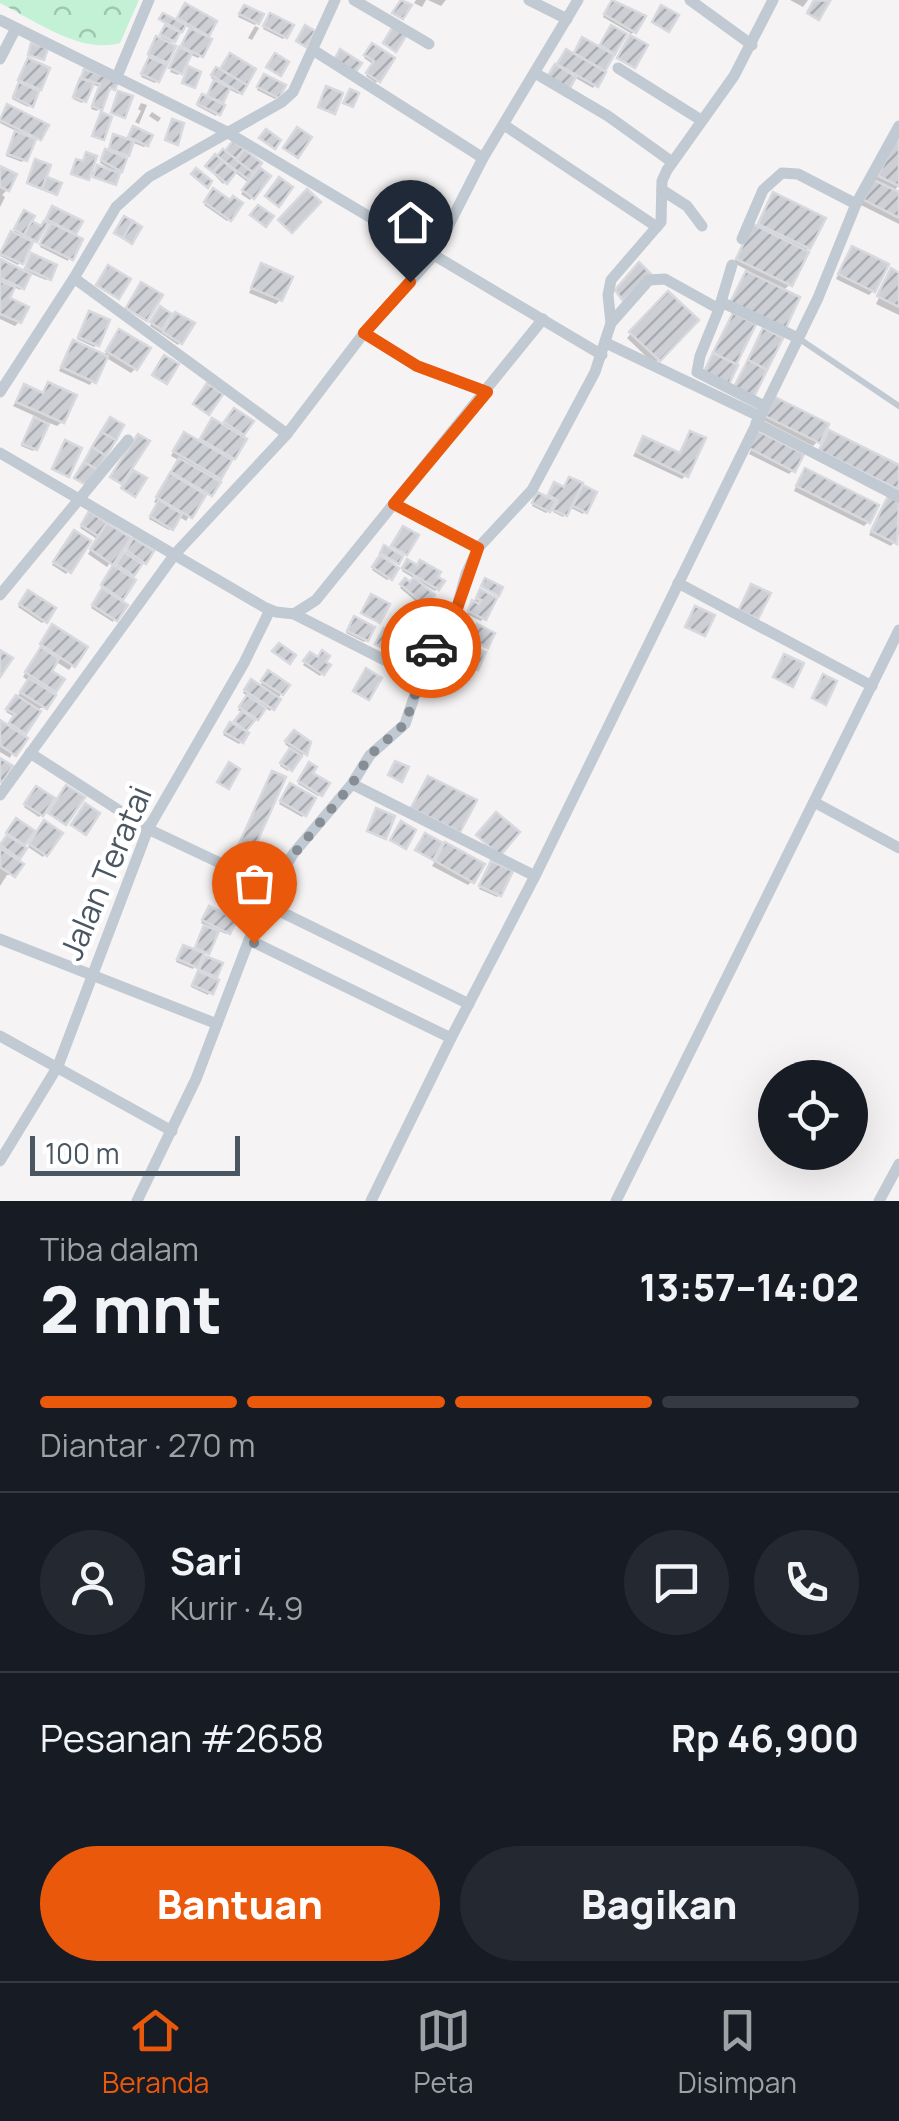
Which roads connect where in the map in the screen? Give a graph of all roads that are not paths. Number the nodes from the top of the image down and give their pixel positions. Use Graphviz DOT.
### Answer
graph roads {
  1 [pos="149,0"];
  2 [pos="335,0"];
  3 [pos="354,0"];
  4 [pos="529,0"];
  5 [pos="578,0"];
  6 [pos="690,0"];
  7 [pos="773,0"];
  8 [pos="567,19"];
  9 [pos="0,20"];
  10 [pos="16,28"];
  11 [pos="428,44"];
  12 [pos="752,44"];
  13 [pos="313,50"];
  14 [pos="0,59"];
  15 [pos="618,68"];
  16 [pos="535,73"];
  17 [pos="116,79"];
  18 [pos="701,120"];
  19 [pos="504,124"];
  20 [pos="899,126"];
  21 [pos="226,131"];
  22 [pos="483,158"];
  23 [pos="672,162"];
  24 [pos="662,190"];
  25 [pos="856,204"];
  26 [pos="702,226"];
  27 [pos="657,227"];
  28 [pos="742,239"];
  29 [pos="433,256"];
  30 [pos="732,265"];
  31 [pos="74,278"];
  32 [pos="720,305"];
  33 [pos="543,319"];
  34 [pos="611,324"];
  35 [pos="364,333"];
  36 [pos="798,338"];
  37 [pos="604,349"];
  38 [pos="0,392"];
  39 [pos="487,392"];
  40 [pos="899,406"];
  41 [pos="760,415"];
  42 [pos="286,434"];
  43 [pos="128,440"];
  44 [pos="0,453"];
  45 [pos="899,497"];
  46 [pos="81,500"];
  47 [pos="394,504"];
  48 [pos="478,548"];
  49 [pos="175,554"];
  50 [pos="678,583"];
  51 [pos="0,596"];
  52 [pos="270,610"];
  53 [pos="294,614"];
  54 [pos="899,630"];
  55 [pos="420,678"];
  56 [pos="872,686"];
  57 [pos="30,753"];
  58 [pos="352,784"];
  59 [pos="0,795"];
  60 [pos="814,802"];
  61 [pos="148,829"];
  62 [pos="899,848"];
  63 [pos="535,876"];
  64 [pos="272,888"];
  65 [pos="265,904"];
  66 [pos="0,939"];
  67 [pos="249,940"];
  68 [pos="92,976"];
  69 [pos="469,1004"];
  70 [pos="217,1024"];
  71 [pos="0,1036"];
  72 [pos="451,1038"];
  73 [pos="58,1066"];
  74 [pos="172,1131"];
  75 [pos="0,1161"];
  76 [pos="899,1164"];
  77 [pos="138,1201"];
  78 [pos="371,1201"];
  79 [pos="616,1201"];
  80 [pos="878,1201"];
  1 -- 17 [label="street"];
  2 -- 13 [label="street"];
  3 -- 11 [label="street"];
  4 -- 8 [label="street"];
  5 -- 8 [label="street"];
  6 -- 12 [label="street"];
  7 -- 12 [label="street"];
  8 -- 16 [label="street"];
  9 -- 10 [label="street"];
  10 -- 14 [label="street"];
  10 -- 17 [label="street"];
  12 -- 18 [label="street"];
  13 -- 21 [label="street"];
  13 -- 22 [label="street"];
  15 -- 18 [label="street"];
  16 -- 19 [label="street"];
  16 -- 23 [label="street"];
  17 -- 21 [label="street"];
  18 -- 23 [label="street"];
  19 -- 22 [label="street"];
  19 -- 27 [label="street"];
  20 -- 25 [label="street"];
  21 -- 29 [label="street"];
  21 -- 31 [label="street"];
  22 -- 29 [label="street"];
  23 -- 24 [label="street"];
  24 -- 26 [label="street"];
  24 -- 27 [label="street"];
  25 -- 28 [label="street"];
  25 -- 36 [label="street"];
  27 -- 34 [label="street"];
  29 -- 33 [label="street"];
  29 -- 35 [label="street"];
  30 -- 32 [label="street"];
  31 -- 38 [label="street"];
  31 -- 42 [label="street"];
  32 -- 34 [label="street"];
  32 -- 36 [label="street"];
  32 -- 41 [label="street"];
  33 -- 37 [label="street"];
  33 -- 39 [label="street"];
  34 -- 37 [label="street"];
  35 -- 39 [label="street"];
  35 -- 42 [label="street"];
  36 -- 40 [label="lane"];
  36 -- 41 [label="street"];
  37 -- 41 [label="street"];
  37 -- 48 [label="street"];
  39 -- 47 [label="street"];
  41 -- 45 [label="street"];
  41 -- 50 [label="street"];
  42 -- 49 [label="street"];
  43 -- 46 [label="street"];
  44 -- 46 [label="street"];
  46 -- 49 [label="street"];
  46 -- 51 [label="street"];
  47 -- 48 [label="street"];
  47 -- 53 [label="street"];
  48 -- 55 [label="street"];
  49 -- 52 [label="street"];
  49 -- 57 [label="street"];
  50 -- 56 [label="street"];
  50 -- 63 [label="street"];
  52 -- 53 [label="street"];
  52 -- 61 [label="street, Jalan Teratai"];
  53 -- 55 [label="street"];
  54 -- 56 [label="street"];
  55 -- 58 [label="street"];
  56 -- 60 [label="street"];
  57 -- 59 [label="street"];
  57 -- 61 [label="street"];
  58 -- 63 [label="street"];
  58 -- 64 [label="street"];
  60 -- 62 [label="street"];
  60 -- 79 [label="street"];
  61 -- 64 [label="street"];
  61 -- 68 [label="street, Jalan Teratai"];
  63 -- 69 [label="street"];
  64 -- 65 [label="street"];
  65 -- 67 [label="street"];
  65 -- 69 [label="street"];
  66 -- 68 [label="street"];
  67 -- 70 [label="street"];
  67 -- 72 [label="street"];
  68 -- 70 [label="street"];
  68 -- 73 [label="street, Jalan Teratai"];
  69 -- 72 [label="street"];
  70 -- 74 [label="street"];
  71 -- 73 [label="street"];
  72 -- 78 [label="street"];
  73 -- 74 [label="street"];
  73 -- 75 [label="street, Jalan Teratai"];
  74 -- 77 [label="street"];
  76 -- 80 [label="street"];
}
